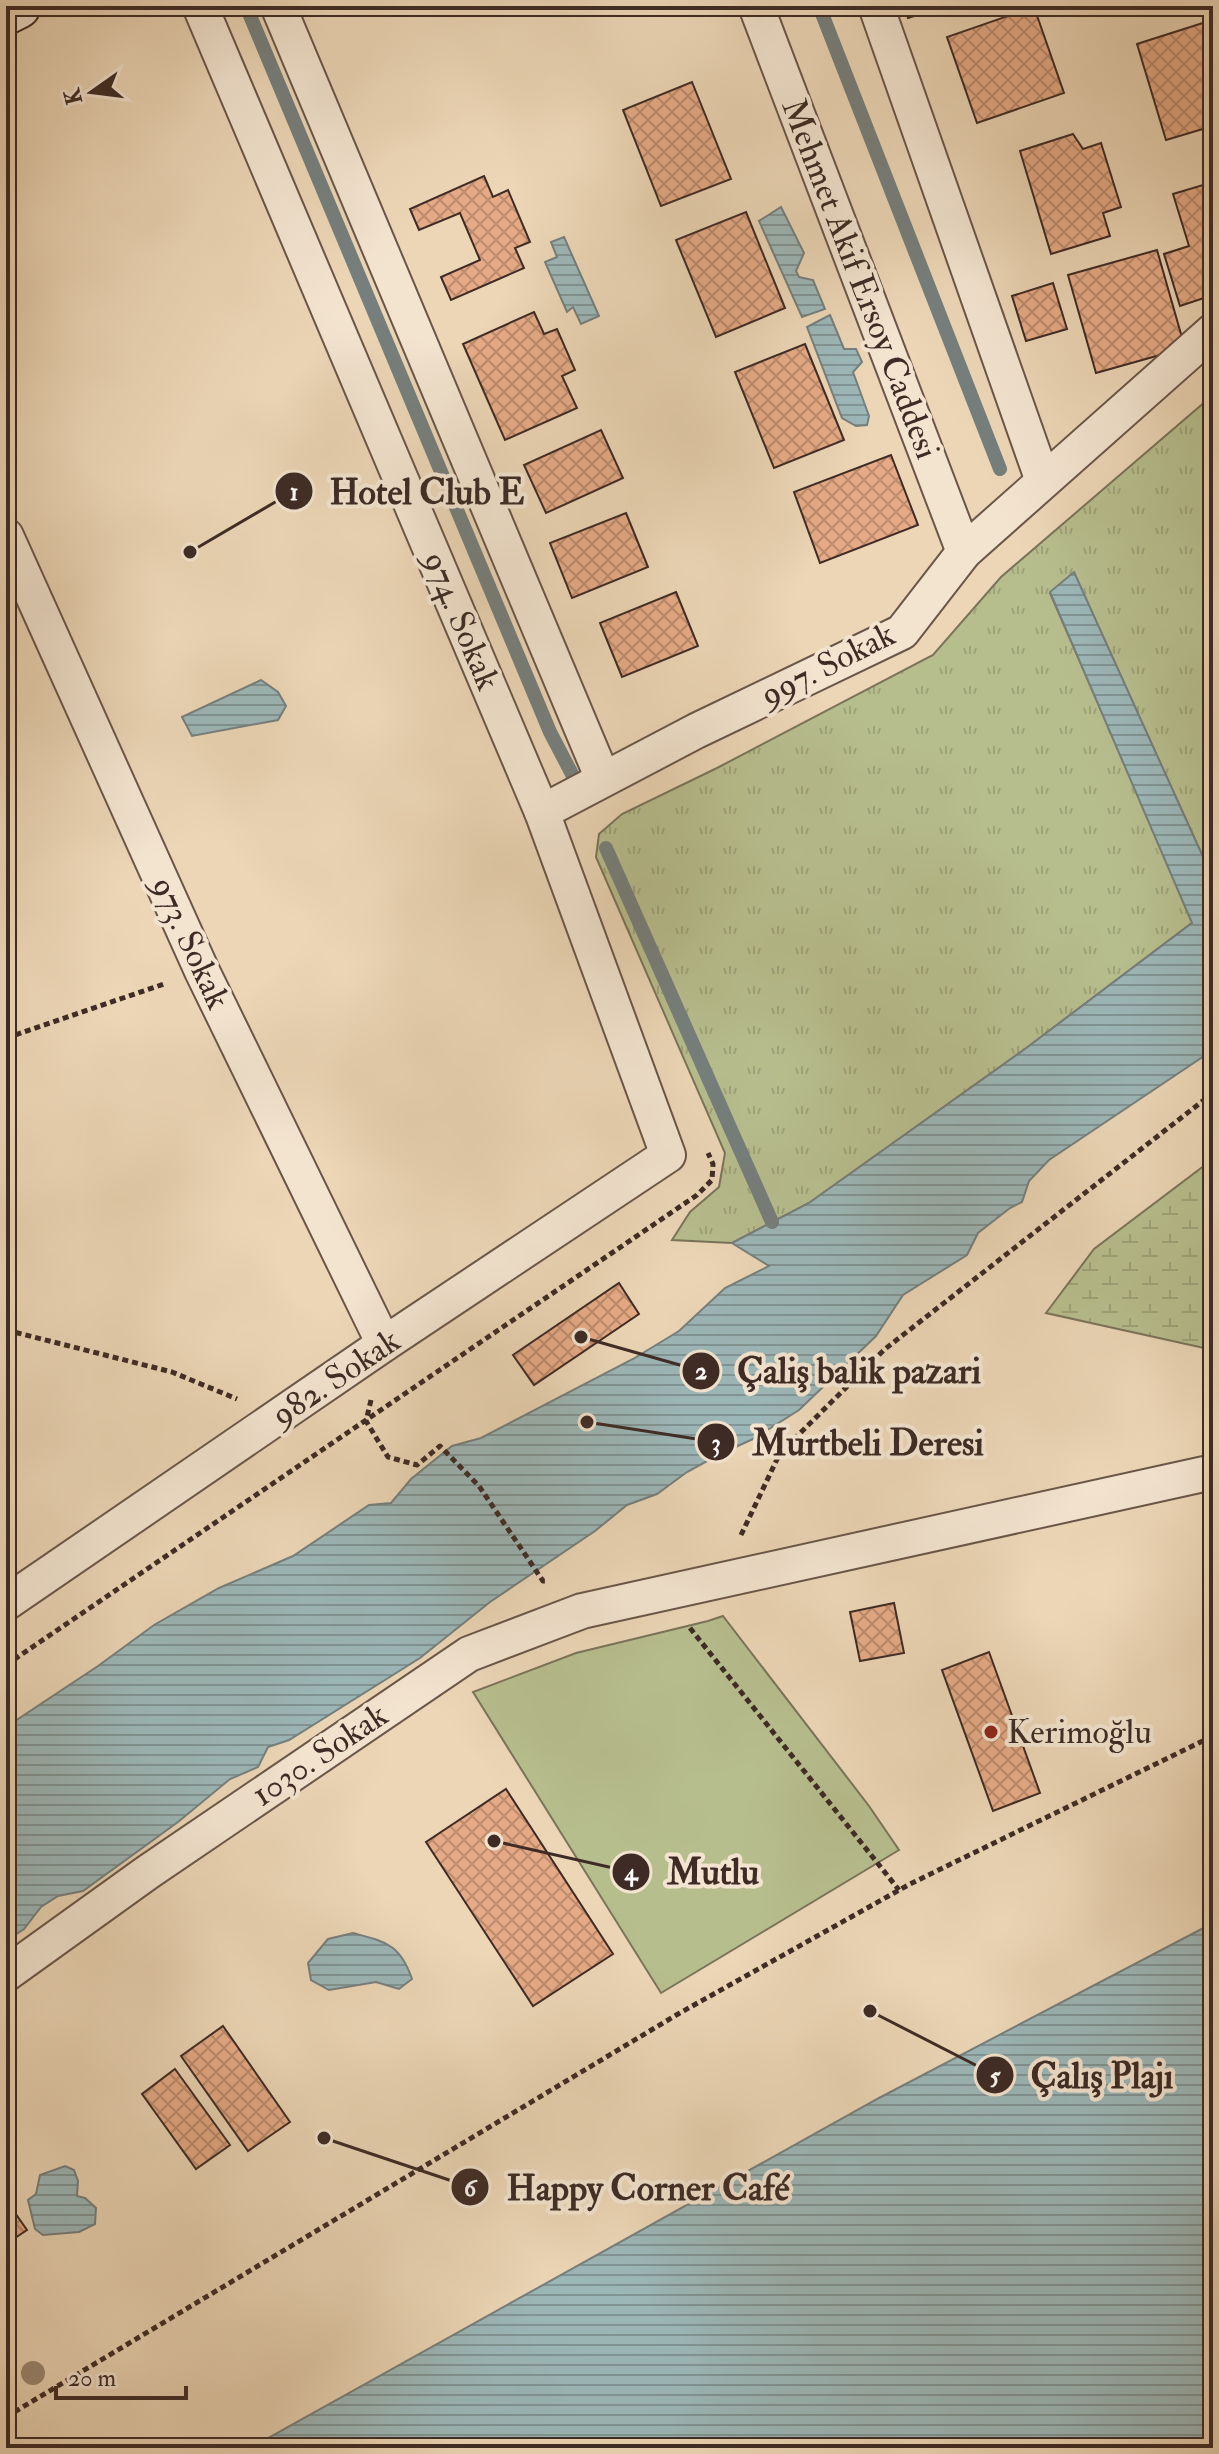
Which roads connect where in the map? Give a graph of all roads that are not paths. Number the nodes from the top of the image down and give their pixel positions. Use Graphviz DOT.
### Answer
graph roads {
  1 [pos="18,6"];
  2 [pos="200,6"];
  3 [pos="278,6"];
  4 [pos="756,6"];
  5 [pos="876,6"];
  6 [pos="6,12"];
  7 [pos="1213,331"];
  8 [pos="1043,481"];
  9 [pos="6,536"];
  10 [pos="964,552"];
  11 [pos="603,779"];
  12 [pos="542,812"];
  13 [pos="668,1155"];
  14 [pos="384,1344"];
  15 [pos="1213,1472"];
  16 [pos="6,1603"];
  17 [pos="6,1974"];
  1 -- 6 [label="main road"];
  2 -- 12 [label="street, 974. Sokak"];
  3 -- 11 [label="street"];
  4 -- 10 [label="street, Mehmet Akif Ersoy Caddesi"];
  5 -- 8 [label="street"];
  7 -- 8 [label="street, 997. Sokak"];
  8 -- 10 [label="street, 997. Sokak"];
  9 -- 14 [label="street, 973. Sokak"];
  10 -- 11 [label="street, 997. Sokak"];
  11 -- 12 [label="street, 997. Sokak"];
  12 -- 13 [label="street, 974. Sokak"];
  13 -- 14 [label="street, 982. Sokak"];
  14 -- 16 [label="street, 982. Sokak"];
  15 -- 17 [label="street, 1030. Sokak"];
}
